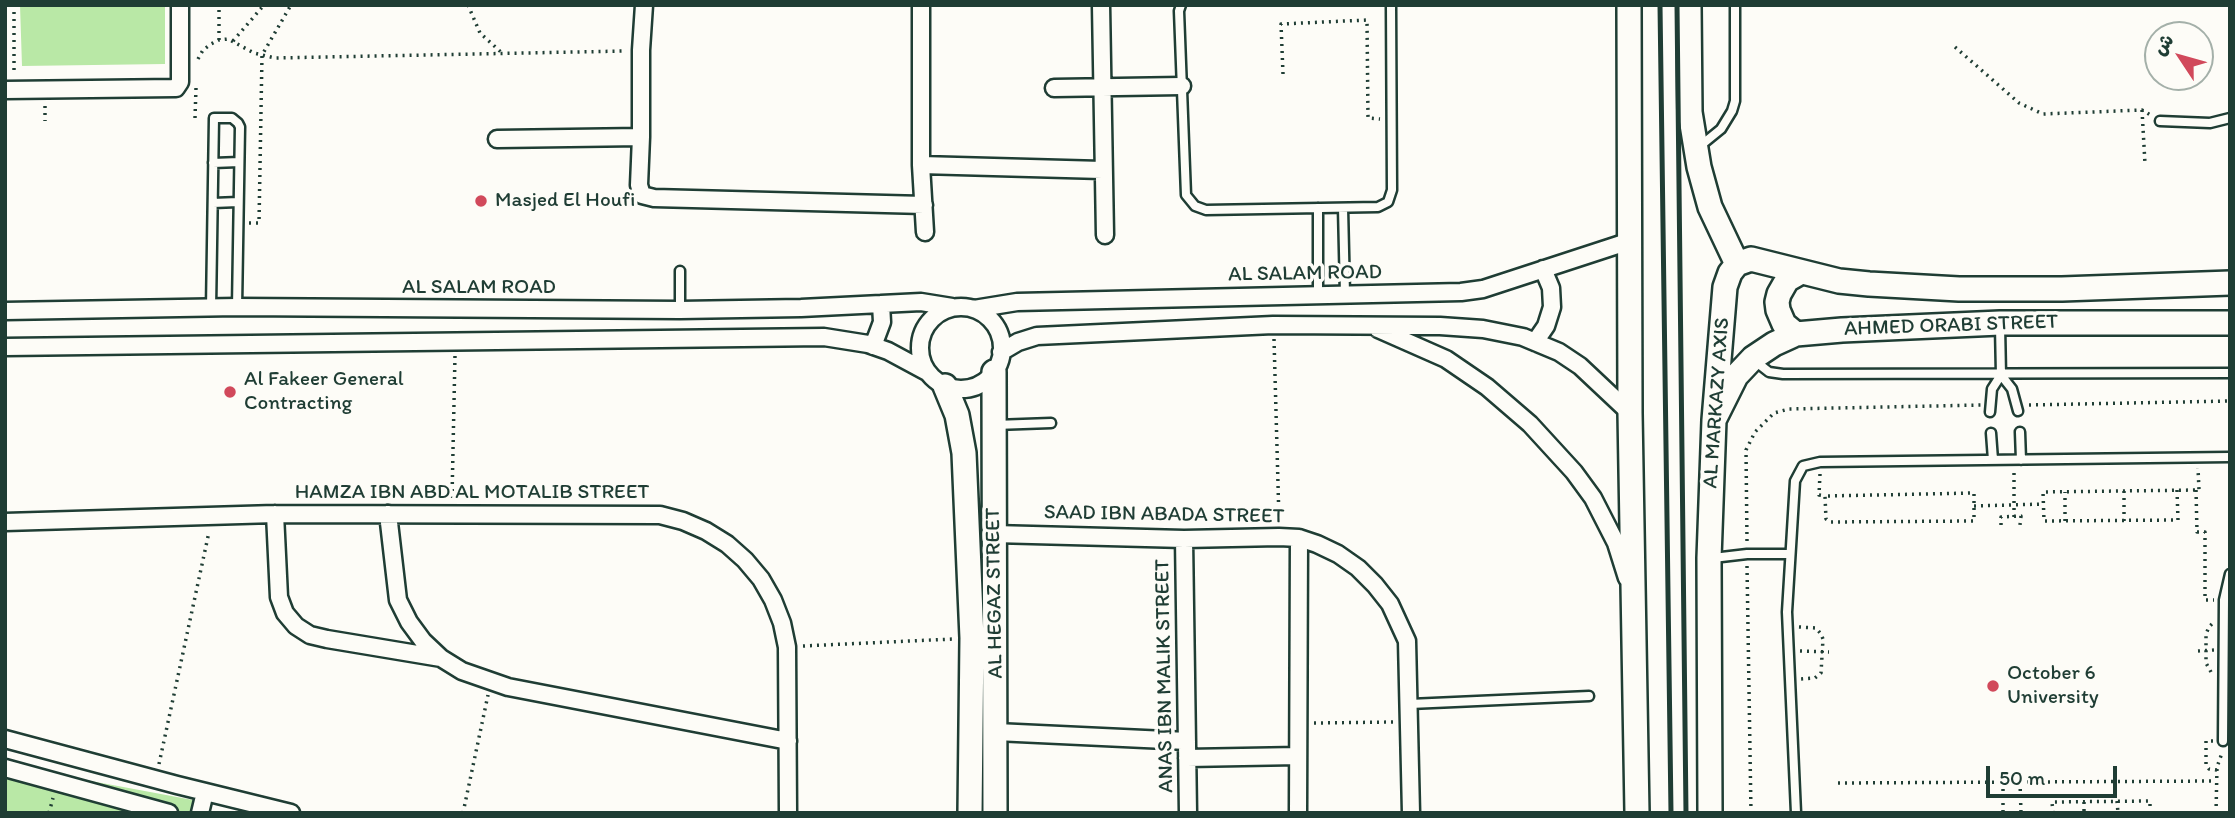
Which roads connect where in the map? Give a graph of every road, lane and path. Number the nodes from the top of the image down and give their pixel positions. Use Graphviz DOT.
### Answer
graph roads {
  1 [pos="13,5"];
  2 [pos="180,5"];
  3 [pos="219,5"];
  4 [pos="264,5"];
  5 [pos="292,5"];
  6 [pos="468,5"];
  7 [pos="644,5"];
  8 [pos="921,5"];
  9 [pos="1101,5"];
  10 [pos="1181,5"];
  11 [pos="1391,5"];
  12 [pos="1629,5"];
  13 [pos="1689,5"];
  14 [pos="1735,5"];
  15 [pos="219,40"];
  16 [pos="233,41"];
  17 [pos="1955,47"];
  18 [pos="641,50"];
  19 [pos="502,54"];
  20 [pos="262,55"];
  21 [pos="198,60"];
  22 [pos="1283,74"];
  23 [pos="197,84"];
  24 [pos="1182,86"];
  25 [pos="1101,87"];
  26 [pos="1054,88"];
  27 [pos="10,90"];
  28 [pos="2142,110"];
  29 [pos="195,118"];
  30 [pos="2230,118"];
  31 [pos="1392,119"];
  32 [pos="2160,121"];
  33 [pos="641,137"];
  34 [pos="497,139"];
  35 [pos="1695,146"];
  36 [pos="239,162"];
  37 [pos="213,163"];
  38 [pos="2145,164"];
  39 [pos="921,166"];
  40 [pos="1102,170"];
  41 [pos="238,202"];
  42 [pos="213,203"];
  43 [pos="924,205"];
  44 [pos="1318,208"];
  45 [pos="1343,208"];
  46 [pos="238,223"];
  47 [pos="925,232"];
  48 [pos="1105,235"];
  49 [pos="1630,241"];
  50 [pos="1737,264"];
  51 [pos="1543,270"];
  52 [pos="680,271"];
  53 [pos="1801,272"];
  54 [pos="2230,283"];
  55 [pos="1345,294"];
  56 [pos="1318,295"];
  57 [pos="881,304"];
  58 [pos="237,307"];
  59 [pos="953,307"];
  60 [pos="211,308"];
  61 [pos="974,309"];
  62 [pos="680,310"];
  63 [pos="5,311"];
  64 [pos="2000,323"];
  65 [pos="2230,323"];
  66 [pos="1369,325"];
  67 [pos="1273,326"];
  68 [pos="1796,334"];
  69 [pos="456,342"];
  70 [pos="1535,342"];
  71 [pos="873,346"];
  72 [pos="5,347"];
  73 [pos="1754,358"];
  74 [pos="998,362"];
  75 [pos="927,372"];
  76 [pos="2230,373"];
  77 [pos="2001,375"];
  78 [pos="945,386"];
  79 [pos="2230,401"];
  80 [pos="2018,408"];
  81 [pos="1990,412"];
  82 [pos="1630,413"];
  83 [pos="1714,420"];
  84 [pos="1051,423"];
  85 [pos="992,425"];
  86 [pos="2020,432"];
  87 [pos="1991,433"];
  88 [pos="2230,457"];
  89 [pos="2198,458"];
  90 [pos="1993,460"];
  91 [pos="2017,460"];
  92 [pos="1820,462"];
  93 [pos="2196,490"];
  94 [pos="2124,491"];
  95 [pos="2177,491"];
  96 [pos="2065,492"];
  97 [pos="1825,496"];
  98 [pos="2044,504"];
  99 [pos="2014,505"];
  100 [pos="1974,506"];
  101 [pos="275,513"];
  102 [pos="388,514"];
  103 [pos="452,514"];
  104 [pos="212,516"];
  105 [pos="2014,517"];
  106 [pos="2065,520"];
  107 [pos="2124,520"];
  108 [pos="5,522"];
  109 [pos="2001,525"];
  110 [pos="2020,525"];
  111 [pos="995,534"];
  112 [pos="1279,537"];
  113 [pos="1299,538"];
  114 [pos="1184,539"];
  115 [pos="1790,554"];
  116 [pos="1709,558"];
  117 [pos="2230,574"];
  118 [pos="1634,599"];
  119 [pos="2224,600"];
  120 [pos="2216,623"];
  121 [pos="1814,628"];
  122 [pos="972,638"];
  123 [pos="787,647"];
  124 [pos="1812,651"];
  125 [pos="2198,651"];
  126 [pos="2206,651"];
  127 [pos="1822,652"];
  128 [pos="1829,652"];
  129 [pos="441,658"];
  130 [pos="2206,661"];
  131 [pos="1813,679"];
  132 [pos="491,682"];
  133 [pos="1589,696"];
  134 [pos="1410,704"];
  135 [pos="1410,721"];
  136 [pos="1298,723"];
  137 [pos="996,732"];
  138 [pos="5,738"];
  139 [pos="788,741"];
  140 [pos="2223,741"];
  141 [pos="1187,750"];
  142 [pos="1298,756"];
  143 [pos="5,768"];
  144 [pos="2217,770"];
  145 [pos="155,779"];
  146 [pos="2216,781"];
  147 [pos="2003,782"];
  148 [pos="2020,782"];
  149 [pos="1838,783"];
  150 [pos="177,785"];
  151 [pos="205,792"];
  152 [pos="2117,801"];
  153 [pos="2084,802"];
  154 [pos="171,813"];
  155 [pos="200,813"];
  156 [pos="291,813"];
  157 [pos="463,813"];
  158 [pos="788,813"];
  159 [pos="970,813"];
  160 [pos="995,813"];
  161 [pos="1188,813"];
  162 [pos="1298,813"];
  163 [pos="1411,813"];
  164 [pos="1637,813"];
  165 [pos="1710,813"];
  166 [pos="1796,813"];
  167 [pos="2003,813"];
  168 [pos="2021,813"];
  169 [pos="2053,813"];
  170 [pos="2084,813"];
  171 [pos="2118,813"];
  172 [pos="2150,813"];
  173 [pos="2216,813"];
  1 -- 27 [label="path"];
  2 -- 27 [label="street"];
  3 -- 15 [label="path"];
  4 -- 16 [label="path"];
  5 -- 20 [label="path"];
  6 -- 19 [label="path"];
  7 -- 18 [label="street"];
  8 -- 39 [label="street"];
  9 -- 25 [label="street"];
  10 -- 24 [label="lane"];
  11 -- 31 [label="lane"];
  12 -- 49 [label="main road"];
  13 -- 35 [label="main road"];
  14 -- 35 [label="lane"];
  15 -- 16 [label="path"];
  15 -- 21 [label="path"];
  16 -- 20 [label="path"];
  17 -- 28 [label="path"];
  18 -- 19 [label="path"];
  18 -- 33 [label="street"];
  19 -- 20 [label="path"];
  20 -- 46 [label="path"];
  22 -- 31 [label="path"];
  23 -- 29 [label="path"];
  24 -- 25 [label="street"];
  24 -- 44 [label="lane"];
  25 -- 26 [label="street"];
  25 -- 40 [label="street"];
  28 -- 32 [label="path"];
  28 -- 38 [label="path"];
  30 -- 32 [label="lane"];
  31 -- 45 [label="lane"];
  33 -- 34 [label="street"];
  33 -- 43 [label="street"];
  35 -- 50 [label="main road"];
  36 -- 37 [label="lane"];
  36 -- 37 [label="lane"];
  36 -- 41 [label="lane"];
  37 -- 42 [label="lane"];
  39 -- 40 [label="street"];
  39 -- 43 [label="street"];
  40 -- 48 [label="street"];
  41 -- 42 [label="lane"];
  41 -- 46 [label="lane"];
  42 -- 60 [label="lane"];
  43 -- 47 [label="street"];
  44 -- 45 [label="lane"];
  44 -- 56 [label="lane"];
  45 -- 55 [label="lane"];
  46 -- 58 [label="lane"];
  49 -- 51 [label="street, AL SALAM ROAD"];
  49 -- 82 [label="main road"];
  50 -- 53 [label="main road, AHMED ORABI STREET"];
  50 -- 83 [label="main road, AL MARKAZY AXIS"];
  51 -- 55 [label="street, AL SALAM ROAD"];
  51 -- 70 [label="street"];
  52 -- 62 [label="lane"];
  53 -- 54 [label="main road, AHMED ORABI STREET"];
  53 -- 68 [label="main road"];
  55 -- 56 [label="street, AL SALAM ROAD"];
  56 -- 61 [label="street, AL SALAM ROAD"];
  57 -- 59 [label="street, AL SALAM ROAD"];
  57 -- 62 [label="street, AL SALAM ROAD"];
  57 -- 71 [label="street"];
  58 -- 60 [label="street, AL SALAM ROAD"];
  58 -- 62 [label="street, AL SALAM ROAD"];
  59 -- 61 [label="street"];
  59 -- 75 [label="street"];
  60 -- 63 [label="street, AL SALAM ROAD"];
  61 -- 74 [label="street"];
  64 -- 65 [label="main road, AHMED ORABI STREET"];
  64 -- 68 [label="main road, AHMED ORABI STREET"];
  64 -- 77 [label="lane"];
  66 -- 67 [label="street"];
  66 -- 70 [label="street"];
  66 -- 118 [label="street"];
  67 -- 74 [label="street"];
  67 -- 112 [label="path"];
  68 -- 73 [label="main road, AHMED ORABI STREET"];
  69 -- 71 [label="street"];
  69 -- 72 [label="street"];
  69 -- 103 [label="path"];
  70 -- 82 [label="street"];
  71 -- 75 [label="street"];
  73 -- 77 [label="lane"];
  73 -- 83 [label="main road, AHMED ORABI STREET"];
  74 -- 78 [label="street"];
  74 -- 85 [label="main road, AL HEGAZ STREET"];
  75 -- 78 [label="street"];
  76 -- 77 [label="lane"];
  77 -- 80 [label="lane"];
  77 -- 81 [label="lane"];
  78 -- 122 [label="main road, AL HEGAZ STREET"];
  79 -- 80 [label="path"];
  82 -- 118 [label="main road"];
  83 -- 116 [label="main road, AL MARKAZY AXIS"];
  84 -- 85 [label="lane"];
  85 -- 111 [label="main road, AL HEGAZ STREET"];
  86 -- 91 [label="lane"];
  87 -- 90 [label="lane"];
  88 -- 89 [label="lane"];
  89 -- 91 [label="lane"];
  89 -- 93 [label="path"];
  90 -- 91 [label="lane"];
  90 -- 92 [label="lane"];
  91 -- 99 [label="path"];
  92 -- 97 [label="path"];
  92 -- 115 [label="lane"];
  93 -- 95 [label="path"];
  93 -- 119 [label="path"];
  94 -- 95 [label="path"];
  94 -- 96 [label="path"];
  94 -- 107 [label="path"];
  95 -- 107 [label="path"];
  96 -- 98 [label="path"];
  96 -- 106 [label="path"];
  97 -- 100 [label="path"];
  97 -- 100 [label="path"];
  98 -- 99 [label="path"];
  98 -- 106 [label="path"];
  99 -- 100 [label="path"];
  99 -- 105 [label="path"];
  101 -- 102 [label="street, HAMZA IBN ABD AL MOTALIB STREET"];
  101 -- 104 [label="street, HAMZA IBN ABD AL MOTALIB STREET"];
  101 -- 129 [label="street"];
  102 -- 103 [label="street, HAMZA IBN ABD AL MOTALIB STREET"];
  102 -- 129 [label="street"];
  103 -- 123 [label="street, HAMZA IBN ABD AL MOTALIB STREET"];
  104 -- 108 [label="street, HAMZA IBN ABD AL MOTALIB STREET"];
  104 -- 145 [label="path"];
  105 -- 109 [label="path"];
  105 -- 110 [label="path"];
  106 -- 107 [label="path"];
  111 -- 114 [label="street, SAAD IBN ABADA STREET"];
  111 -- 137 [label="main road, AL HEGAZ STREET"];
  112 -- 113 [label="street, SAAD IBN ABADA STREET"];
  112 -- 114 [label="street, SAAD IBN ABADA STREET"];
  113 -- 134 [label="street, SAAD IBN ABADA STREET"];
  113 -- 136 [label="street"];
  114 -- 141 [label="street, ANAS IBN MALIK STREET"];
  115 -- 116 [label="lane"];
  115 -- 166 [label="lane"];
  116 -- 165 [label="main road, AL MARKAZY AXIS"];
  117 -- 119 [label="lane"];
  118 -- 164 [label="main road"];
  119 -- 140 [label="lane"];
  120 -- 126 [label="path"];
  121 -- 127 [label="path"];
  122 -- 123 [label="path"];
  122 -- 159 [label="main road, AL HEGAZ STREET"];
  123 -- 139 [label="street, HAMZA IBN ABD AL MOTALIB STREET"];
  124 -- 127 [label="path"];
  125 -- 126 [label="path"];
  126 -- 130 [label="path"];
  127 -- 128 [label="path"];
  127 -- 131 [label="path"];
  129 -- 132 [label="street"];
  132 -- 139 [label="street"];
  132 -- 157 [label="path"];
  133 -- 134 [label="lane"];
  134 -- 135 [label="street, SAAD IBN ABADA STREET"];
  135 -- 136 [label="path"];
  135 -- 163 [label="street, SAAD IBN ABADA STREET"];
  136 -- 142 [label="street"];
  137 -- 141 [label="street"];
  137 -- 160 [label="main road, AL HEGAZ STREET"];
  138 -- 145 [label="street"];
  139 -- 158 [label="street, HAMZA IBN ABD AL MOTALIB STREET"];
  140 -- 144 [label="path"];
  140 -- 144 [label="path"];
  141 -- 142 [label="street"];
  141 -- 161 [label="street, ANAS IBN MALIK STREET"];
  142 -- 162 [label="street"];
  143 -- 154 [label="street"];
  144 -- 146 [label="path"];
  145 -- 150 [label="street"];
  146 -- 148 [label="path"];
  146 -- 173 [label="path"];
  147 -- 148 [label="path"];
  147 -- 149 [label="path"];
  147 -- 167 [label="path"];
  148 -- 168 [label="path"];
  150 -- 151 [label="street"];
  150 -- 154 [label="street"];
  151 -- 155 [label="street"];
  151 -- 156 [label="street"];
  152 -- 153 [label="path"];
  152 -- 171 [label="path"];
  152 -- 172 [label="path"];
  153 -- 169 [label="path"];
  153 -- 170 [label="path"];
}
